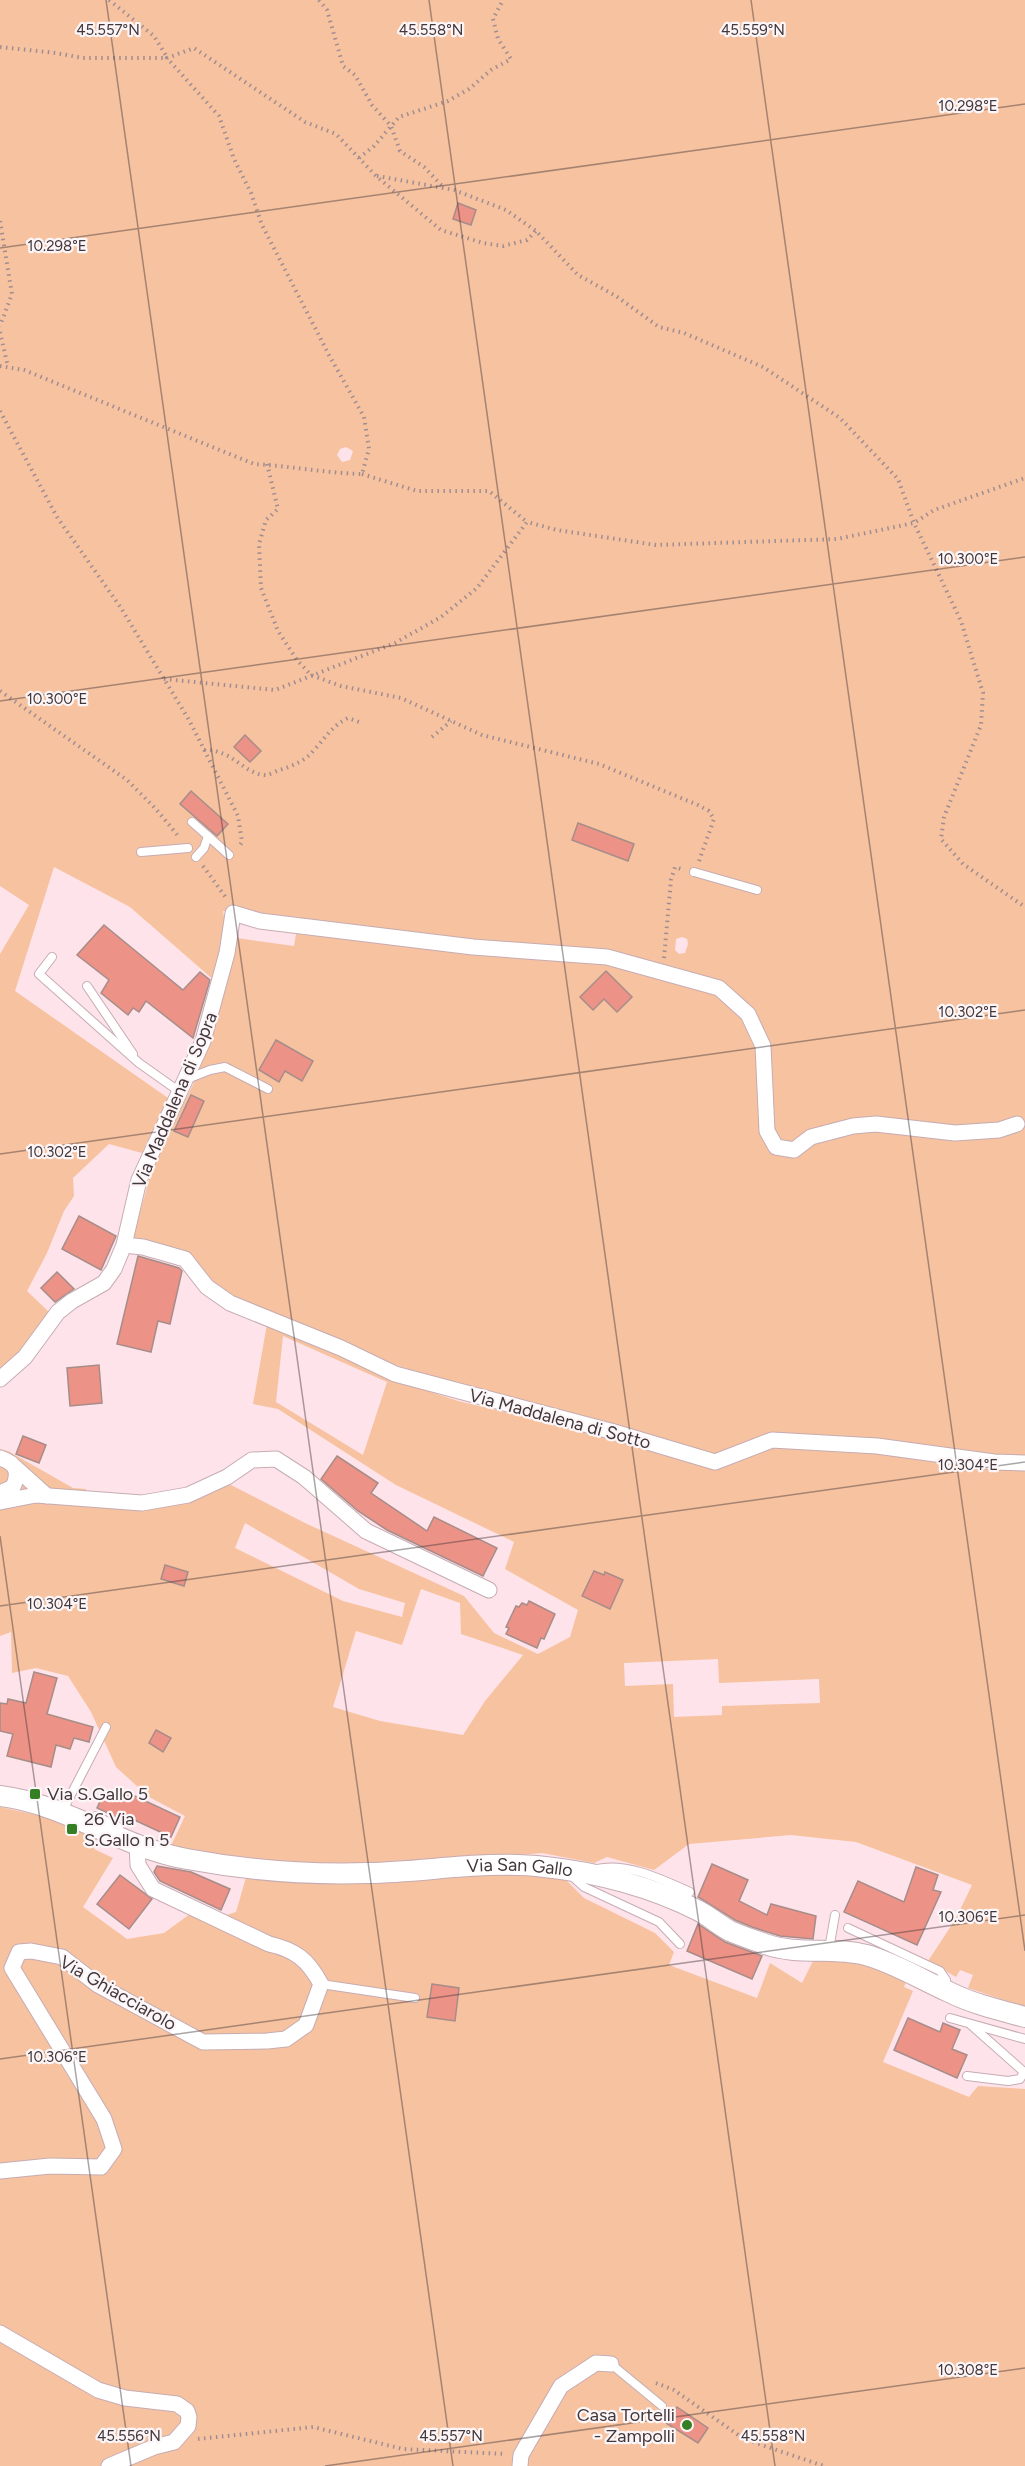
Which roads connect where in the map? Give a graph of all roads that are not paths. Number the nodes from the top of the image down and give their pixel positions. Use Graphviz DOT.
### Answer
graph roads {
  1 [pos="192,822"];
  2 [pos="208,836"];
  3 [pos="189,848"];
  4 [pos="141,852"];
  5 [pos="229,855"];
  6 [pos="196,857"];
  7 [pos="694,872"];
  8 [pos="757,890"];
  9 [pos="52,957"];
  10 [pos="87,986"];
  11 [pos="140,1063"];
  12 [pos="183,1086"];
  13 [pos="267,1089"];
  14 [pos="1021,1123"];
  15 [pos="124,1245"];
  16 [pos="0,1379"];
  17 [pos="0,1458"];
  18 [pos="1025,1464"];
  19 [pos="16,1468"];
  20 [pos="0,1493"];
  21 [pos="46,1496"];
  22 [pos="0,1502"];
  23 [pos="489,1590"];
  24 [pos="106,1727"];
  25 [pos="0,1796"];
  26 [pos="62,1814"];
  27 [pos="96,1816"];
  28 [pos="136,1845"];
  29 [pos="157,1853"];
  30 [pos="574,1871"];
  31 [pos="690,1892"];
  32 [pos="835,1915"];
  33 [pos="848,1928"];
  34 [pos="680,1944"];
  35 [pos="829,1950"];
  36 [pos="321,1984"];
  37 [pos="947,1992"];
  38 [pos="416,1998"];
  39 [pos="1025,2017"];
  40 [pos="950,2018"];
  41 [pos="971,2025"];
  42 [pos="1025,2039"];
  43 [pos="966,2076"];
  44 [pos="0,2171"];
  45 [pos="0,2333"];
  46 [pos="611,2364"];
  47 [pos="662,2406"];
  48 [pos="109,2466"];
  49 [pos="520,2466"];
  1 -- 2 [label="lane"];
  2 -- 5 [label="lane"];
  2 -- 6 [label="lane"];
  3 -- 4 [label="lane"];
  7 -- 8 [label="lane"];
  9 -- 11 [label="lane"];
  10 -- 11 [label="lane"];
  11 -- 12 [label="lane"];
  12 -- 13 [label="lane"];
  12 -- 14 [label="street, Via Maddalena di Sopra"];
  12 -- 15 [label="street, Via Maddalena di Sopra"];
  15 -- 16 [label="street, Via Maddalena di Sopra"];
  15 -- 18 [label="street, Via Maddalena di Sotto"];
  17 -- 19 [label="street"];
  19 -- 20 [label="street"];
  19 -- 21 [label="street"];
  21 -- 22 [label="street"];
  21 -- 23 [label="street"];
  24 -- 26 [label="lane"];
  25 -- 26 [label="street, Via San Gallo"];
  26 -- 28 [label="street, Via San Gallo"];
  27 -- 29 [label="lane"];
  28 -- 29 [label="street, Via San Gallo"];
  28 -- 36 [label="street"];
  29 -- 30 [label="street, Via San Gallo"];
  30 -- 31 [label="lane"];
  30 -- 34 [label="lane"];
  30 -- 35 [label="street, Via San Gallo"];
  32 -- 35 [label="lane"];
  33 -- 37 [label="lane"];
  35 -- 37 [label="street, Via San Gallo"];
  36 -- 38 [label="lane"];
  36 -- 44 [label="street, Via Ghiacciarolo"];
  37 -- 39 [label="street, Via San Gallo"];
  40 -- 41 [label="lane"];
  41 -- 42 [label="lane"];
  41 -- 43 [label="lane"];
  45 -- 48 [label="street"];
  46 -- 47 [label="lane"];
  46 -- 49 [label="street"];
}
